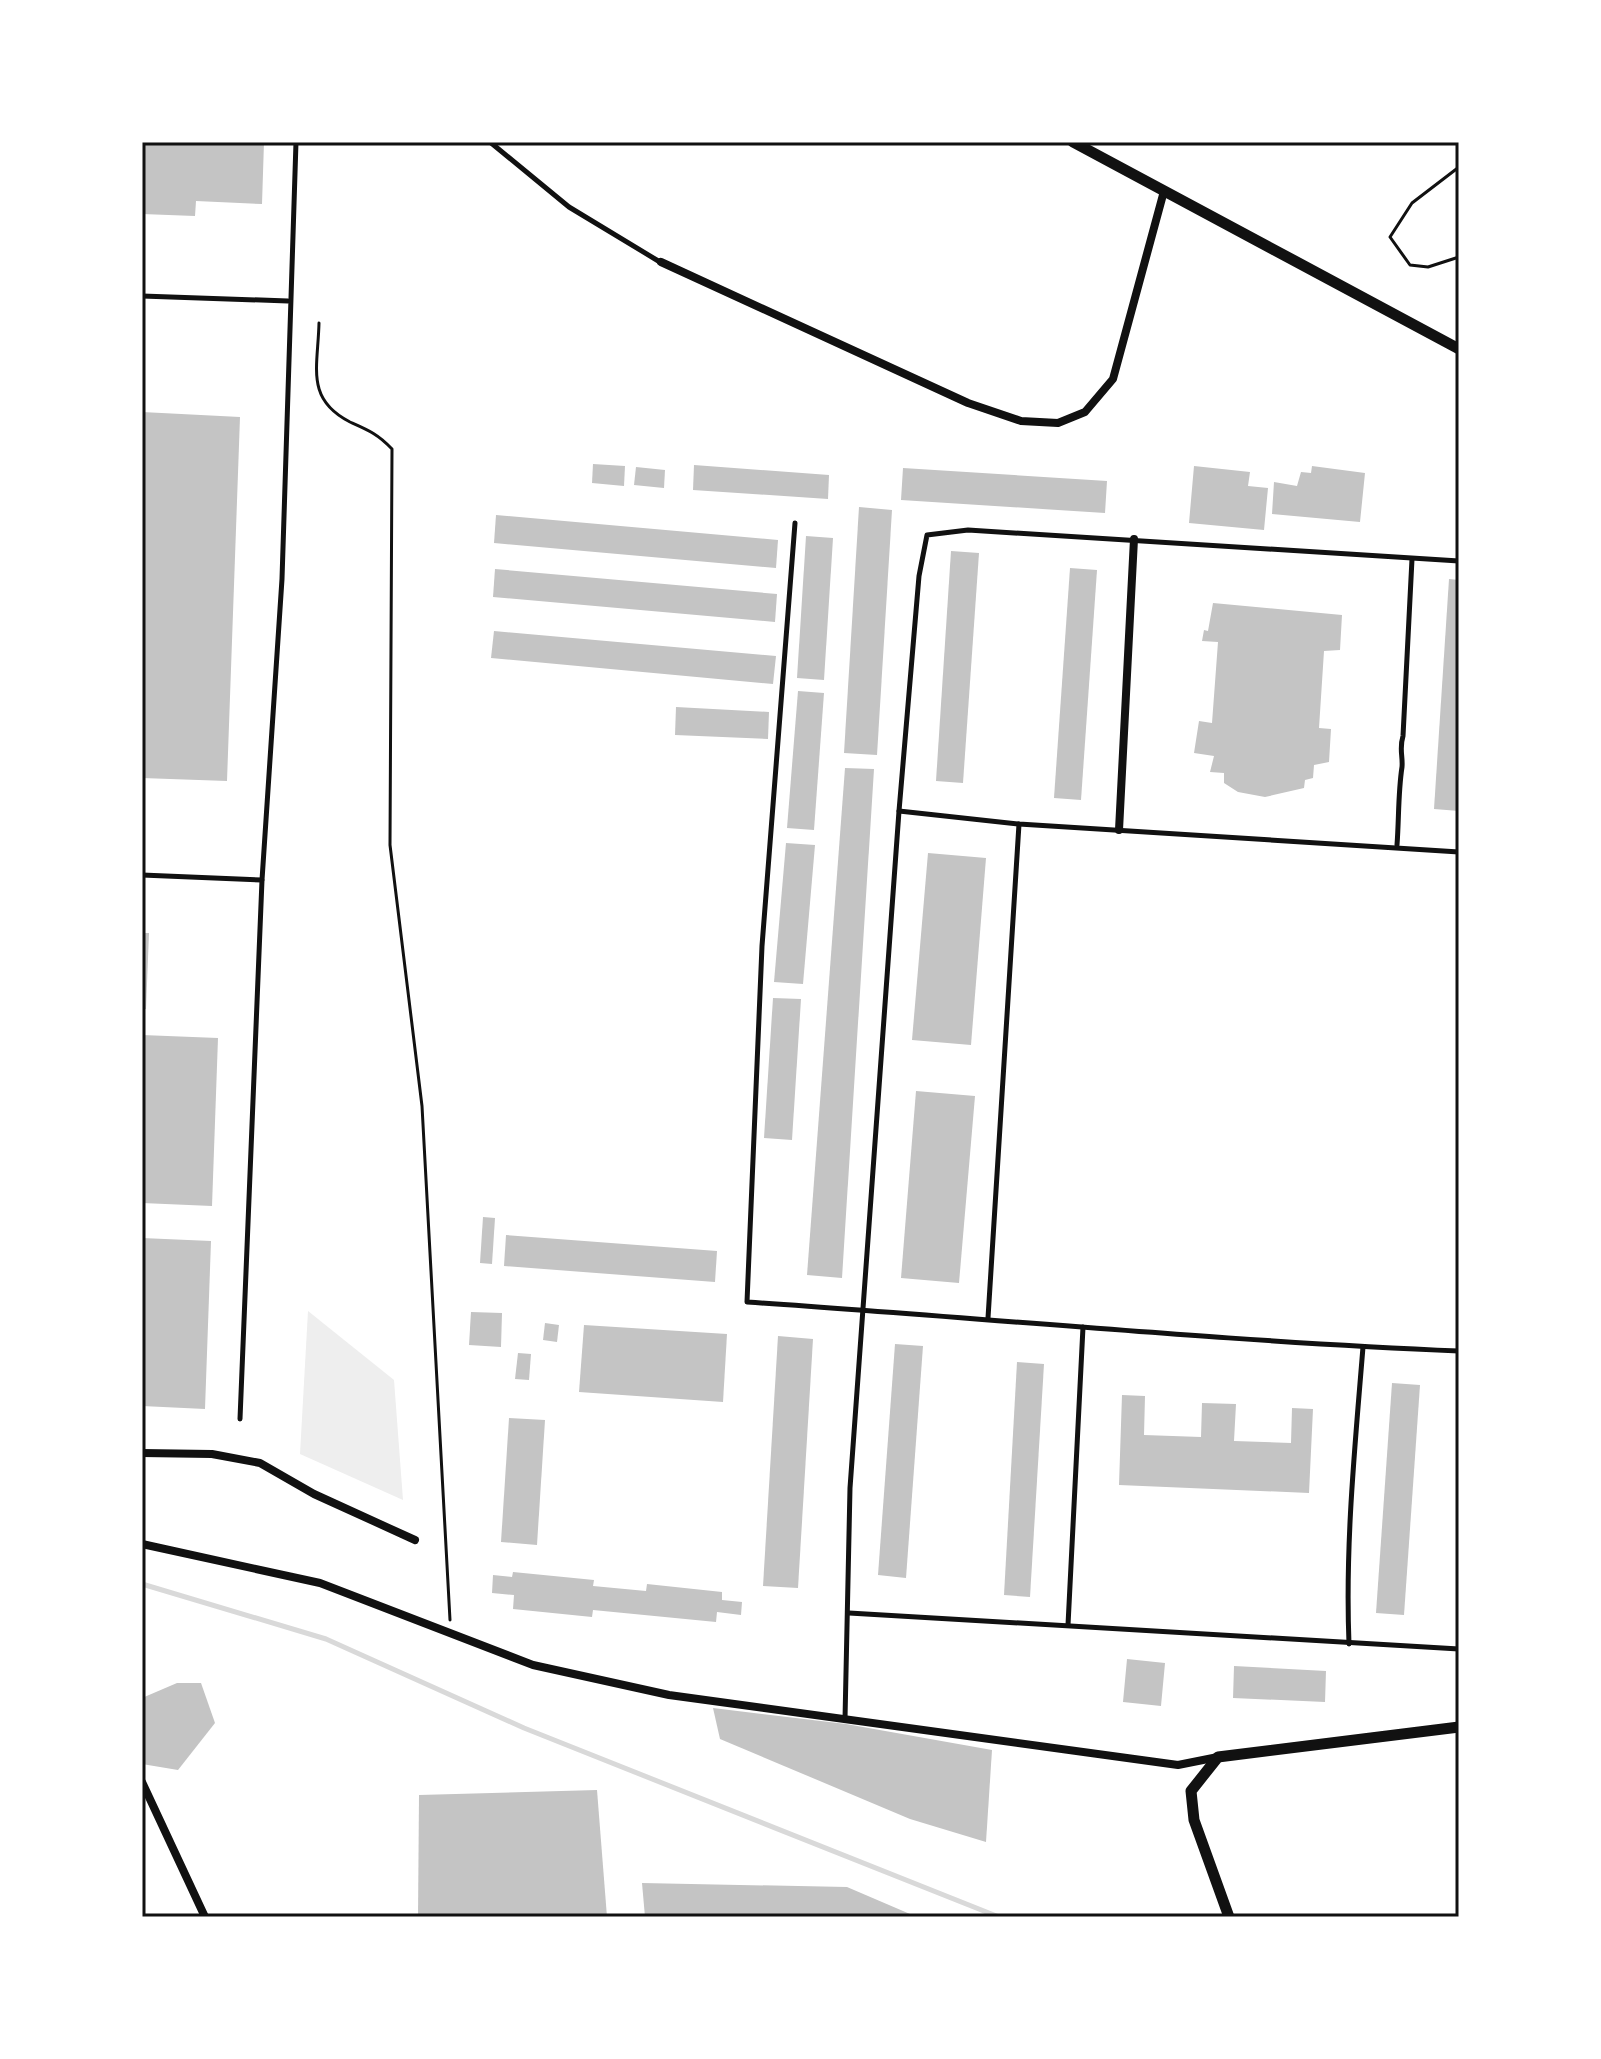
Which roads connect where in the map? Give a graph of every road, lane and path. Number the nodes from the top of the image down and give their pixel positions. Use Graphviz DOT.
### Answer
graph roads {
  1 [pos="296,142"];
  2 [pos="490,142"];
  3 [pos="1073,142"];
  4 [pos="1459,167"];
  5 [pos="1164,191"];
  6 [pos="1459,257"];
  7 [pos="661,262"];
  8 [pos="142,296"];
  9 [pos="288,301"];
  10 [pos="319,323"];
  11 [pos="1459,349"];
  12 [pos="795,523"];
  13 [pos="1134,539"];
  14 [pos="1412,559"];
  15 [pos="1459,561"];
  16 [pos="899,811"];
  17 [pos="1019,824"];
  18 [pos="1119,830"];
  19 [pos="1397,845"];
  20 [pos="1459,852"];
  21 [pos="142,875"];
  22 [pos="262,880"];
  23 [pos="862,1310"];
  24 [pos="988,1318"];
  25 [pos="1083,1327"];
  26 [pos="1363,1347"];
  27 [pos="1459,1351"];
  28 [pos="240,1419"];
  29 [pos="142,1453"];
  30 [pos="415,1540"];
  31 [pos="142,1544"];
  32 [pos="849,1613"];
  33 [pos="1068,1625"];
  34 [pos="450,1631"];
  35 [pos="1349,1644"];
  36 [pos="1459,1649"];
  37 [pos="845,1719"];
  38 [pos="1459,1727"];
  39 [pos="1218,1757"];
  40 [pos="142,1782"];
  41 [pos="205,1917"];
  42 [pos="1229,1917"];
  1 -- 9 [label="lane"];
  2 -- 7 [label="lane"];
  3 -- 5 [label="street"];
  4 -- 6 [label="path"];
  5 -- 7 [label="street"];
  5 -- 11 [label="street"];
  8 -- 9 [label="lane"];
  9 -- 22 [label="lane"];
  10 -- 34 [label="path"];
  12 -- 23 [label="lane"];
  13 -- 14 [label="lane"];
  13 -- 16 [label="lane"];
  13 -- 18 [label="street"];
  14 -- 15 [label="lane"];
  14 -- 19 [label="lane"];
  16 -- 17 [label="lane"];
  16 -- 23 [label="lane"];
  17 -- 18 [label="lane"];
  17 -- 24 [label="lane"];
  18 -- 19 [label="lane"];
  19 -- 20 [label="lane"];
  21 -- 22 [label="lane"];
  22 -- 28 [label="lane"];
  23 -- 24 [label="lane"];
  23 -- 32 [label="lane"];
  24 -- 25 [label="lane"];
  25 -- 26 [label="lane"];
  25 -- 33 [label="lane"];
  26 -- 27 [label="lane"];
  26 -- 35 [label="lane"];
  29 -- 30 [label="street"];
  31 -- 34 [label="street"];
  32 -- 33 [label="lane"];
  32 -- 37 [label="lane"];
  33 -- 35 [label="lane"];
  34 -- 37 [label="street"];
  35 -- 36 [label="lane"];
  37 -- 39 [label="street"];
  38 -- 39 [label="street"];
  39 -- 42 [label="street"];
  40 -- 41 [label="street"];
}
